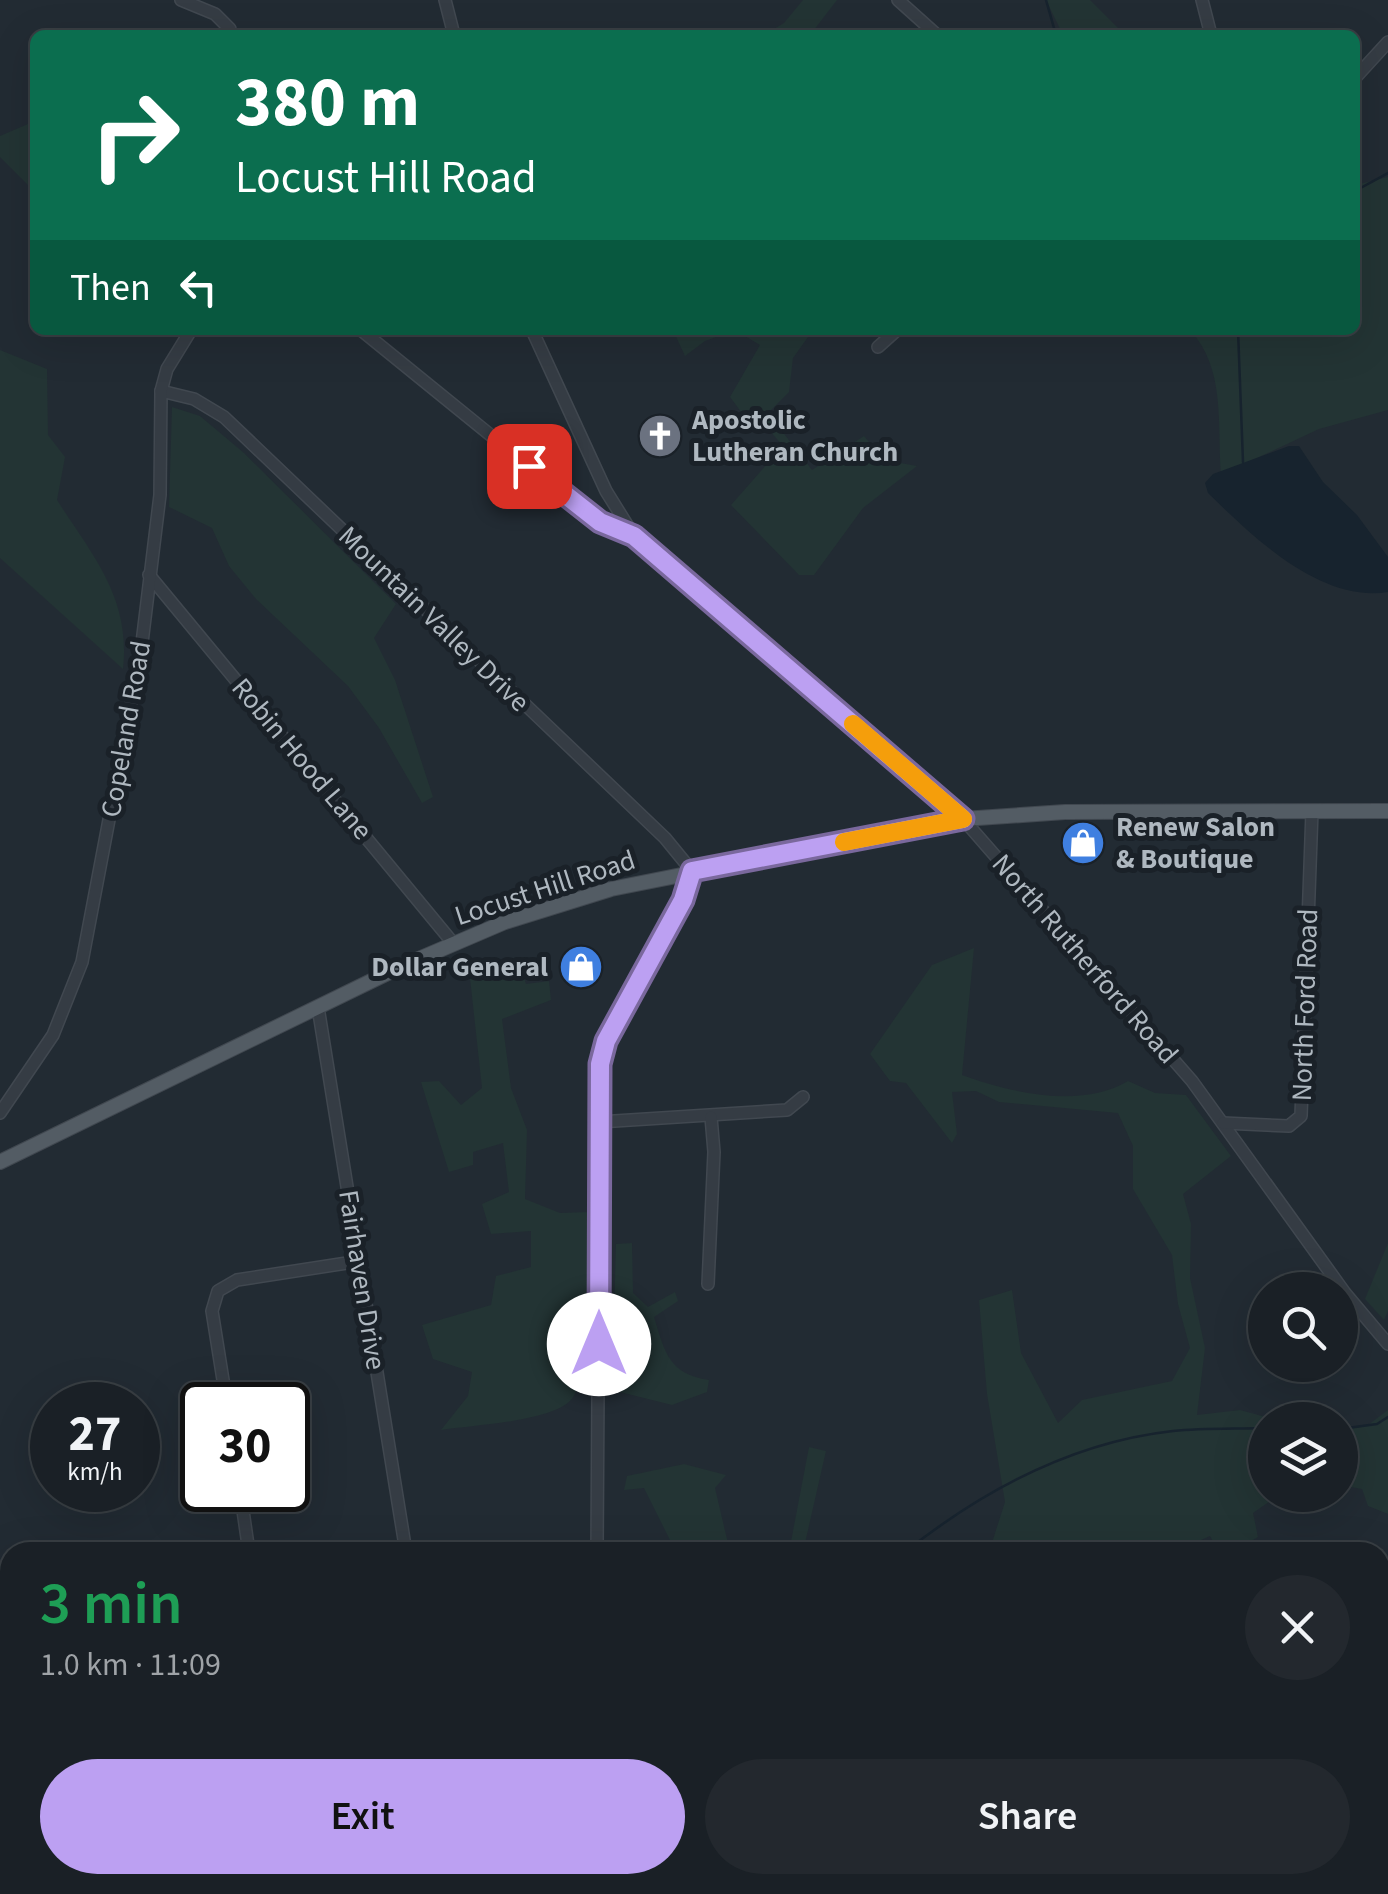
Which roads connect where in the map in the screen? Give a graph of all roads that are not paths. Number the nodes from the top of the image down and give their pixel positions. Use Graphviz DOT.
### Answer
graph roads {
  1 [pos="182,0"];
  2 [pos="445,0"];
  3 [pos="898,0"];
  4 [pos="1202,0"];
  5 [pos="230,29"];
  6 [pos="453,30"];
  7 [pos="931,30"];
  8 [pos="1210,30"];
  9 [pos="1388,42"];
  10 [pos="1360,73"];
  11 [pos="188,335"];
  12 [pos="366,335"];
  13 [pos="534,335"];
  14 [pos="891,335"];
  15 [pos="878,348"];
  16 [pos="161,392"];
  17 [pos="634,536"];
  18 [pos="149,574"];
  19 [pos="1312,811"];
  20 [pos="1388,812"];
  21 [pos="963,819"];
  22 [pos="692,871"];
  23 [pos="453,943"];
  24 [pos="318,1008"];
  25 [pos="803,1097"];
  26 [pos="0,1113"];
  27 [pos="711,1117"];
  28 [pos="599,1122"];
  29 [pos="1223,1122"];
  30 [pos="0,1162"];
  31 [pos="360,1261"];
  32 [pos="708,1284"];
  33 [pos="1388,1344"];
  34 [pos="223,1382"];
  35 [pos="243,1512"];
  36 [pos="248,1542"];
  37 [pos="404,1542"];
  38 [pos="597,1542"];
  1 -- 5 [label="street"];
  2 -- 6 [label="street"];
  3 -- 7 [label="street"];
  4 -- 8 [label="street"];
  9 -- 10 [label="street"];
  11 -- 16 [label="street, Copeland Road"];
  12 -- 17 [label="street"];
  13 -- 17 [label="street, North Rutherford Road"];
  14 -- 15 [label="street"];
  16 -- 18 [label="street, Copeland Road"];
  16 -- 22 [label="street, Mountain Valley Drive"];
  17 -- 21 [label="street, North Rutherford Road"];
  18 -- 23 [label="street, Robin Hood Lane"];
  18 -- 26 [label="street, Copeland Road"];
  19 -- 20 [label="main road, Locust Hill Road"];
  19 -- 21 [label="main road, Locust Hill Road"];
  19 -- 29 [label="street, North Ford Road"];
  21 -- 22 [label="main road, Locust Hill Road"];
  21 -- 29 [label="street, North Rutherford Road"];
  22 -- 23 [label="main road, Locust Hill Road"];
  22 -- 28 [label="street"];
  23 -- 24 [label="main road, Locust Hill Road"];
  24 -- 30 [label="main road, Locust Hill Road"];
  24 -- 31 [label="street, Fairhaven Drive"];
  25 -- 27 [label="street"];
  27 -- 28 [label="street"];
  27 -- 32 [label="street"];
  28 -- 38 [label="street"];
  29 -- 33 [label="street, North Rutherford Road"];
  31 -- 34 [label="street"];
  31 -- 37 [label="street, Fairhaven Drive"];
  35 -- 36 [label="street"];
}
